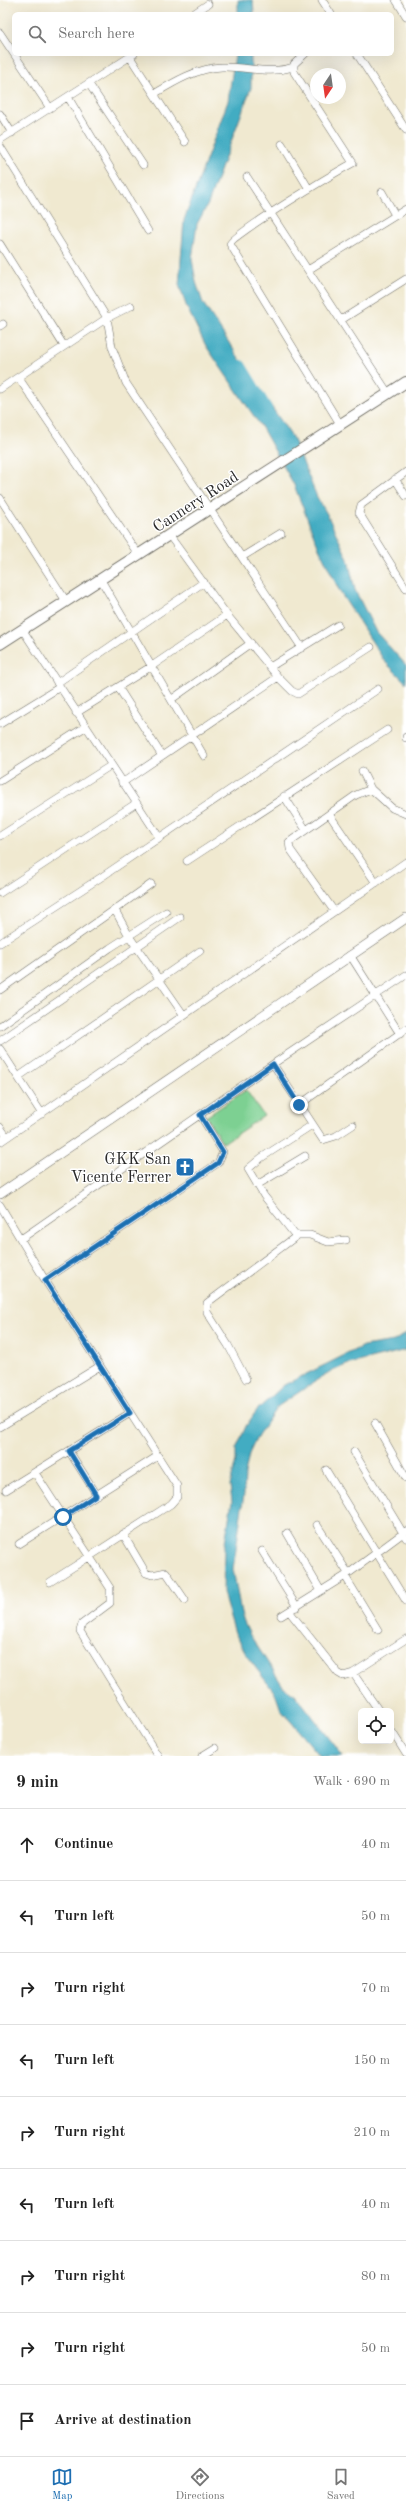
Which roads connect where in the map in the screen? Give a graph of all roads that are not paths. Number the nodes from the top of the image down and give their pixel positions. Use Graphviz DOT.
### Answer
graph roads {
  1 [pos="322,0"];
  2 [pos="396,0"];
  3 [pos="208,4"];
  4 [pos="196,12"];
  5 [pos="330,12"];
  6 [pos="406,16"];
  7 [pos="0,33"];
  8 [pos="12,51"];
  9 [pos="15,56"];
  10 [pos="131,56"];
  11 [pos="133,56"];
  12 [pos="302,56"];
  13 [pos="358,56"];
  14 [pos="293,67"];
  15 [pos="89,84"];
  16 [pos="154,94"];
  17 [pos="68,97"];
  18 [pos="50,108"];
  19 [pos="0,114"];
  20 [pos="406,130"];
  21 [pos="12,133"];
  22 [pos="0,140"];
  23 [pos="185,142"];
  24 [pos="282,144"];
  25 [pos="0,146"];
  26 [pos="143,165"];
  27 [pos="247,177"];
  28 [pos="310,189"];
  29 [pos="382,192"];
  30 [pos="406,209"];
  31 [pos="271,213"];
  32 [pos="395,216"];
  33 [pos="148,232"];
  34 [pos="0,244"];
  35 [pos="308,270"];
  36 [pos="406,279"];
  37 [pos="131,306"];
  38 [pos="107,318"];
  39 [pos="341,320"];
  40 [pos="64,346"];
  41 [pos="18,377"];
  42 [pos="406,382"];
  43 [pos="0,389"];
  44 [pos="388,393"];
  45 [pos="340,424"];
  46 [pos="406,472"];
  47 [pos="395,479"];
  48 [pos="406,496"];
  49 [pos="0,498"];
  50 [pos="211,509"];
  51 [pos="280,533"];
  52 [pos="169,535"];
  53 [pos="138,554"];
  54 [pos="242,557"];
  55 [pos="101,580"];
  56 [pos="204,582"];
  57 [pos="406,588"];
  58 [pos="66,601"];
  59 [pos="227,615"];
  60 [pos="338,625"];
  61 [pos="22,629"];
  62 [pos="134,632"];
  63 [pos="251,643"];
  64 [pos="0,644"];
  65 [pos="371,647"];
  66 [pos="302,648"];
  67 [pos="152,666"];
  68 [pos="270,667"];
  69 [pos="278,677"];
  70 [pos="58,685"];
  71 [pos="118,687"];
  72 [pos="378,689"];
  73 [pos="172,699"];
  74 [pos="76,713"];
  75 [pos="0,724"];
  76 [pos="85,727"];
  77 [pos="387,730"];
  78 [pos="192,735"];
  79 [pos="162,756"];
  80 [pos="204,756"];
  81 [pos="110,766"];
  82 [pos="362,771"];
  83 [pos="0,781"];
  84 [pos="122,783"];
  85 [pos="371,789"];
  86 [pos="284,796"];
  87 [pos="135,804"];
  88 [pos="329,814"];
  89 [pos="406,814"];
  90 [pos="306,830"];
  91 [pos="0,836"];
  92 [pos="159,837"];
  93 [pos="188,861"];
  94 [pos="406,862"];
  95 [pos="376,883"];
  96 [pos="152,884"];
  97 [pos="0,893"];
  98 [pos="115,910"];
  99 [pos="334,911"];
  100 [pos="166,912"];
  101 [pos="180,917"];
  102 [pos="406,918"];
  103 [pos="129,936"];
  104 [pos="0,943"];
  105 [pos="136,946"];
  106 [pos="200,951"];
  107 [pos="350,955"];
  108 [pos="406,975"];
  109 [pos="159,980"];
  110 [pos="0,990"];
  111 [pos="376,994"];
  112 [pos="183,1014"];
  113 [pos="0,1026"];
  114 [pos="403,1031"];
  115 [pos="0,1041"];
  116 [pos="0,1049"];
  117 [pos="273,1064"];
  118 [pos="18,1077"];
  119 [pos="299,1105"];
  120 [pos="42,1114"];
  121 [pos="200,1115"];
  122 [pos="312,1125"];
  123 [pos="353,1125"];
  124 [pos="0,1127"];
  125 [pos="6,1137"];
  126 [pos="0,1142"];
  127 [pos="305,1156"];
  128 [pos="257,1185"];
  129 [pos="0,1194"];
  130 [pos="0,1204"];
  131 [pos="298,1236"];
  132 [pos="21,1239"];
  133 [pos="346,1240"];
  134 [pos="45,1280"];
  135 [pos="100,1366"];
  136 [pos="246,1379"];
  137 [pos="130,1413"];
  138 [pos="375,1423"];
  139 [pos="0,1427"];
  140 [pos="69,1451"];
  141 [pos="354,1452"];
  142 [pos="158,1456"];
  143 [pos="326,1470"];
  144 [pos="35,1473"];
  145 [pos="406,1478"];
  146 [pos="6,1490"];
  147 [pos="96,1495"];
  148 [pos="63,1517"];
  149 [pos="317,1525"];
  150 [pos="287,1533"];
  151 [pos="123,1534"];
  152 [pos="405,1534"];
  153 [pos="19,1544"];
  154 [pos="262,1550"];
  155 [pos="376,1553"];
  156 [pos="88,1557"];
  157 [pos="346,1574"];
  158 [pos="50,1582"];
  159 [pos="321,1591"];
  160 [pos="185,1600"];
  161 [pos="406,1600"];
  162 [pos="297,1607"];
  163 [pos="289,1611"];
  164 [pos="281,1616"];
  165 [pos="378,1630"];
  166 [pos="406,1639"];
  167 [pos="353,1673"];
  168 [pos="377,1708"];
  169 [pos="394,1735"];
  170 [pos="215,1748"];
  171 [pos="406,1754"];
  172 [pos="158,1756"];
  173 [pos="202,1756"];
  1 -- 5 [label="street"];
  2 -- 6 [label="street"];
  3 -- 4 [label="street"];
  7 -- 8 [label="street"];
  9 -- 18 [label="street"];
  10 -- 15 [label="street"];
  11 -- 16 [label="street"];
  12 -- 14 [label="street"];
  13 -- 20 [label="street"];
  14 -- 16 [label="street"];
  14 -- 28 [label="street"];
  15 -- 17 [label="street"];
  15 -- 26 [label="street"];
  16 -- 23 [label="street"];
  17 -- 18 [label="street"];
  17 -- 33 [label="street"];
  18 -- 21 [label="street"];
  19 -- 21 [label="street"];
  21 -- 22 [label="street"];
  24 -- 28 [label="street"];
  25 -- 38 [label="street"];
  27 -- 31 [label="street"];
  28 -- 31 [label="street"];
  29 -- 32 [label="street"];
  30 -- 32 [label="street"];
  31 -- 35 [label="street"];
  31 -- 45 [label="street"];
  32 -- 35 [label="street"];
  34 -- 40 [label="street"];
  35 -- 39 [label="street"];
  36 -- 39 [label="street"];
  37 -- 38 [label="street"];
  38 -- 40 [label="street"];
  38 -- 50 [label="street"];
  39 -- 44 [label="street"];
  40 -- 41 [label="street"];
  41 -- 43 [label="street"];
  41 -- 53 [label="street"];
  42 -- 44 [label="main road, Cannery Road"];
  44 -- 45 [label="main road, Cannery Road"];
  45 -- 50 [label="main road, Cannery Road"];
  46 -- 47 [label="street"];
  47 -- 48 [label="street"];
  47 -- 57 [label="street"];
  49 -- 58 [label="street"];
  50 -- 52 [label="main road, Cannery Road"];
  50 -- 54 [label="street"];
  51 -- 54 [label="street"];
  52 -- 53 [label="main road, Cannery Road"];
  52 -- 56 [label="street"];
  53 -- 55 [label="main road, Cannery Road"];
  54 -- 66 [label="street"];
  55 -- 58 [label="main road, Cannery Road"];
  55 -- 62 [label="street"];
  56 -- 59 [label="street"];
  56 -- 62 [label="street"];
  58 -- 61 [label="main road, Cannery Road"];
  59 -- 63 [label="street"];
  59 -- 67 [label="street"];
  60 -- 66 [label="street"];
  61 -- 64 [label="main road, Cannery Road"];
  61 -- 70 [label="street"];
  62 -- 67 [label="street"];
  62 -- 70 [label="street"];
  63 -- 68 [label="street"];
  63 -- 73 [label="street"];
  65 -- 69 [label="street"];
  66 -- 68 [label="street"];
  67 -- 71 [label="street"];
  67 -- 73 [label="street"];
  68 -- 69 [label="street"];
  69 -- 78 [label="street"];
  70 -- 74 [label="street"];
  70 -- 75 [label="street"];
  71 -- 74 [label="street"];
  71 -- 79 [label="street"];
  72 -- 92 [label="street"];
  73 -- 78 [label="street"];
  74 -- 76 [label="street"];
  76 -- 81 [label="street"];
  76 -- 83 [label="street"];
  77 -- 86 [label="street"];
  78 -- 79 [label="street"];
  78 -- 80 [label="street"];
  79 -- 84 [label="street"];
  81 -- 84 [label="street"];
  81 -- 91 [label="street"];
  82 -- 85 [label="street"];
  84 -- 87 [label="street"];
  85 -- 88 [label="street"];
  85 -- 89 [label="street"];
  86 -- 90 [label="street"];
  86 -- 93 [label="street"];
  87 -- 92 [label="street"];
  87 -- 97 [label="street"];
  88 -- 90 [label="street"];
  88 -- 95 [label="street"];
  90 -- 99 [label="street"];
  92 -- 104 [label="street"];
  94 -- 95 [label="street"];
  95 -- 99 [label="street"];
  96 -- 98 [label="street"];
  98 -- 103 [label="street"];
  98 -- 110 [label="street"];
  99 -- 112 [label="street"];
  100 -- 103 [label="street"];
  101 -- 105 [label="street"];
  102 -- 107 [label="street"];
  103 -- 105 [label="street"];
  103 -- 113 [label="street"];
  105 -- 109 [label="street"];
  105 -- 115 [label="street"];
  106 -- 109 [label="street"];
  107 -- 111 [label="street"];
  107 -- 129 [label="street"];
  108 -- 111 [label="street"];
  109 -- 112 [label="street"];
  109 -- 118 [label="street"];
  111 -- 114 [label="street"];
  111 -- 117 [label="street"];
  112 -- 120 [label="street"];
  114 -- 119 [label="street"];
  116 -- 118 [label="street"];
  117 -- 119 [label="street"];
  117 -- 121 [label="street"];
  118 -- 120 [label="street"];
  119 -- 122 [label="street"];
  120 -- 125 [label="street"];
  121 -- 132 [label="street"];
  121 -- 134 [label="street"];
  122 -- 123 [label="street"];
  122 -- 128 [label="street"];
  124 -- 125 [label="street"];
  125 -- 126 [label="street"];
  127 -- 128 [label="street"];
  128 -- 131 [label="street"];
  130 -- 132 [label="street"];
  131 -- 133 [label="street"];
  131 -- 136 [label="street"];
  132 -- 134 [label="street"];
  134 -- 135 [label="street"];
  135 -- 137 [label="street"];
  135 -- 139 [label="street"];
  137 -- 140 [label="street"];
  137 -- 142 [label="street"];
  138 -- 145 [label="street"];
  140 -- 144 [label="street"];
  140 -- 147 [label="street"];
  141 -- 152 [label="street"];
  142 -- 147 [label="street"];
  142 -- 151 [label="street"];
  143 -- 155 [label="street"];
  144 -- 146 [label="street"];
  144 -- 148 [label="street"];
  147 -- 148 [label="street"];
  148 -- 153 [label="street"];
  148 -- 156 [label="street"];
  149 -- 157 [label="street"];
  150 -- 159 [label="street"];
  151 -- 156 [label="street"];
  151 -- 160 [label="street"];
  152 -- 155 [label="street"];
  154 -- 162 [label="street"];
  155 -- 157 [label="street"];
  155 -- 161 [label="street"];
  156 -- 158 [label="street"];
  156 -- 172 [label="street"];
  157 -- 159 [label="street"];
  157 -- 165 [label="street"];
  159 -- 162 [label="street"];
  162 -- 163 [label="street"];
  163 -- 164 [label="street"];
  163 -- 167 [label="street"];
  166 -- 167 [label="street"];
  167 -- 168 [label="street"];
  169 -- 171 [label="street"];
  170 -- 173 [label="street"];
}
